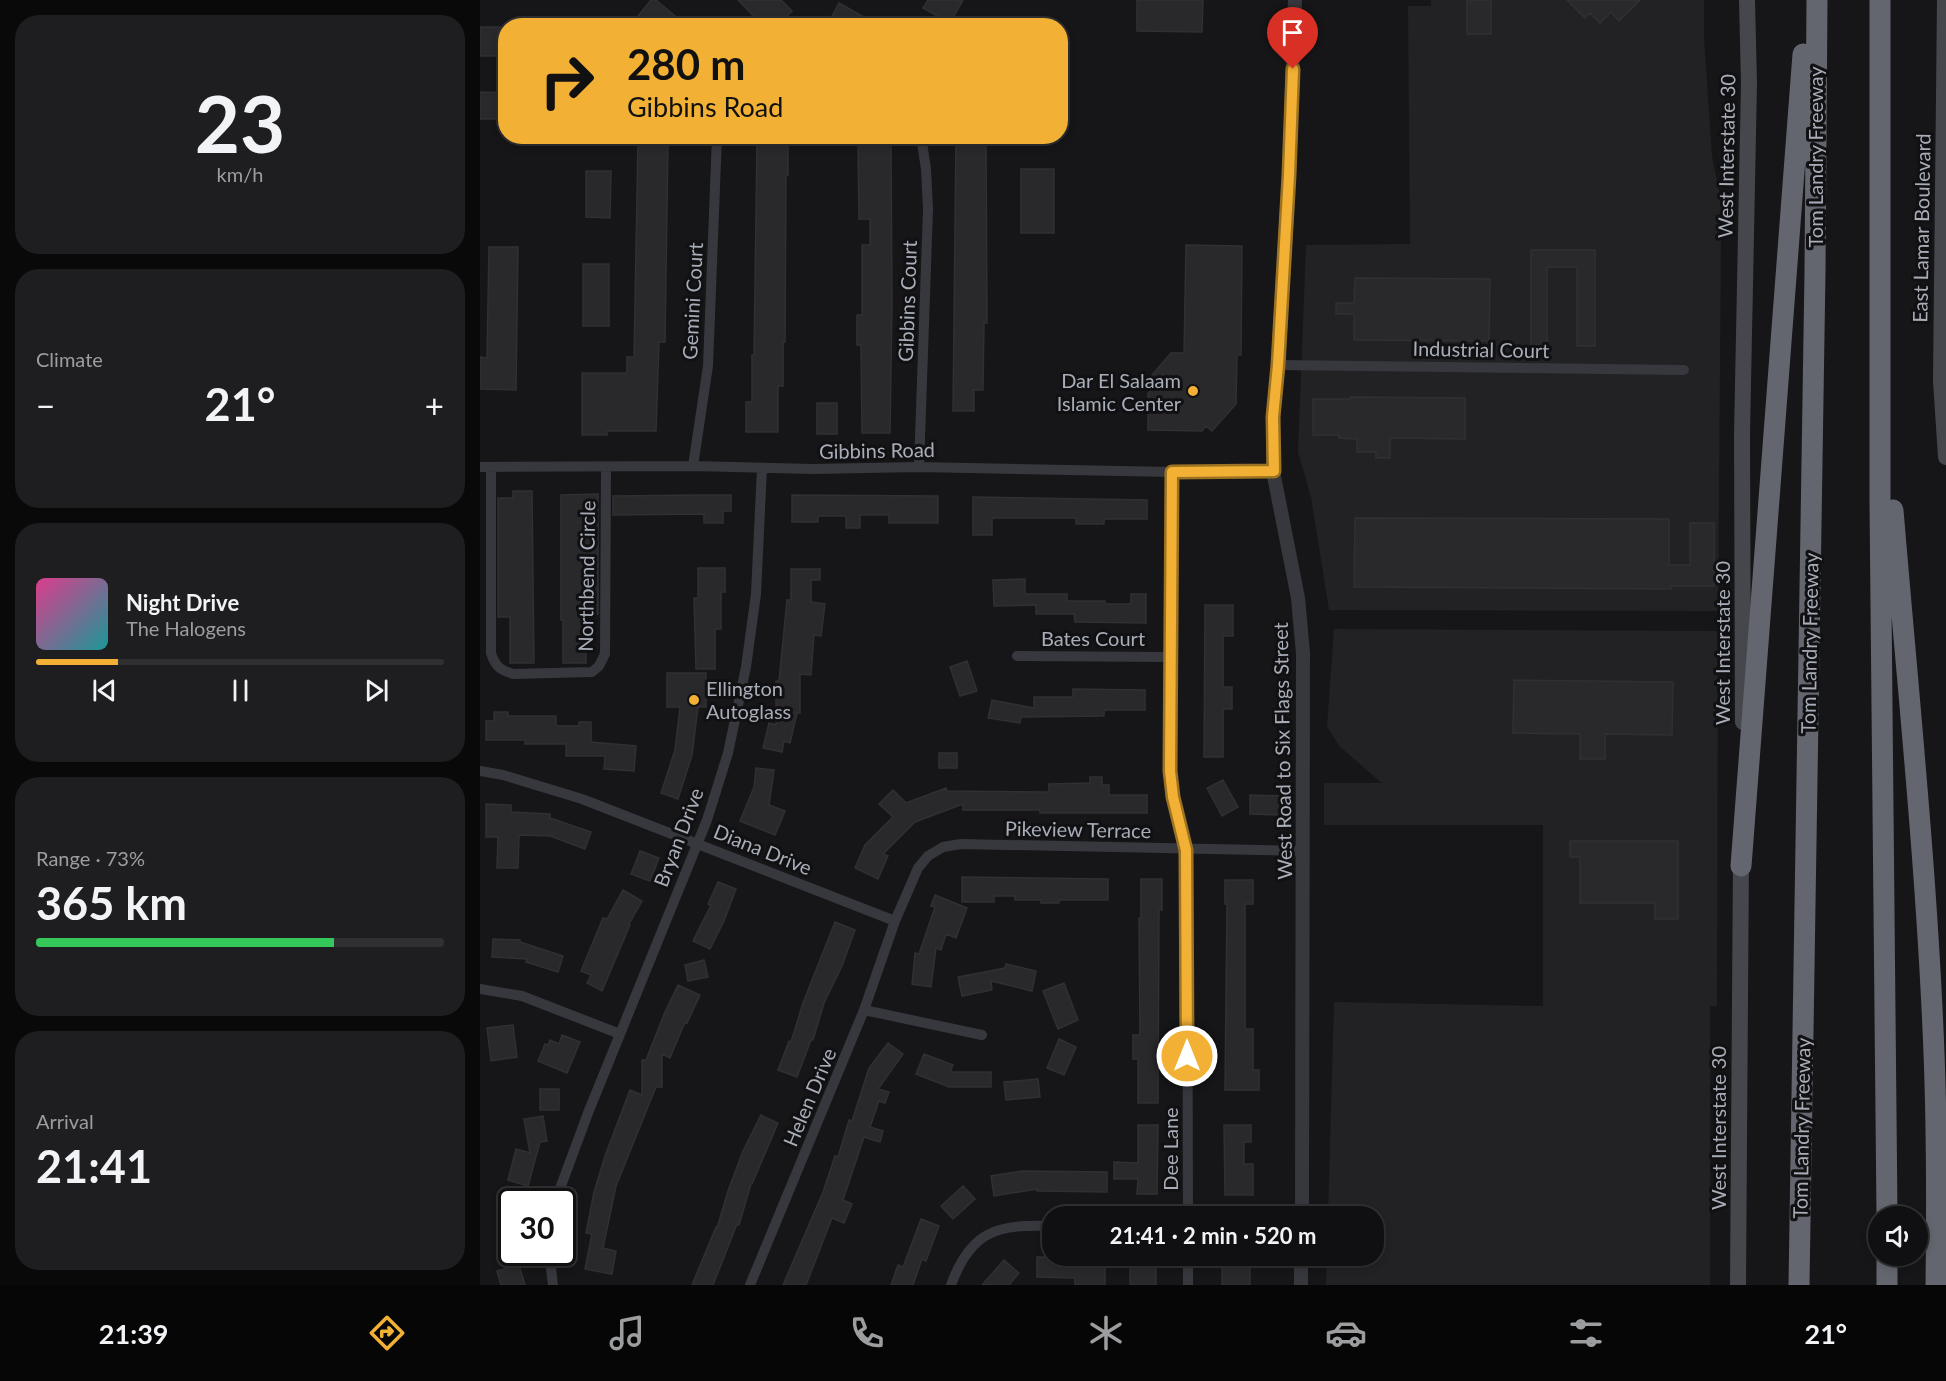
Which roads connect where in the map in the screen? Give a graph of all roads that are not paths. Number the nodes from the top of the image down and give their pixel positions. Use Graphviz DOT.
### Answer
graph roads {
  1 [pos="1295,0"];
  2 [pos="1748,0"];
  3 [pos="1808,0"];
  4 [pos="1817,0"];
  5 [pos="1880,0"];
  6 [pos="1945,0"];
  7 [pos="717,144"];
  8 [pos="922,144"];
  9 [pos="1278,365"];
  10 [pos="1684,370"];
  11 [pos="1881,372"];
  12 [pos="1946,457"];
  13 [pos="693,466"];
  14 [pos="486,467"];
  15 [pos="606,467"];
  16 [pos="919,467"];
  17 [pos="762,468"];
  18 [pos="1274,471"];
  19 [pos="1172,472"];
  20 [pos="1017,656"];
  21 [pos="1169,657"];
  22 [pos="480,771"];
  23 [pos="697,843"];
  24 [pos="1186,850"];
  25 [pos="1304,851"];
  26 [pos="1741,866"];
  27 [pos="895,921"];
  28 [pos="480,989"];
  29 [pos="864,1010"];
  30 [pos="620,1034"];
  31 [pos="982,1035"];
  32 [pos="560,1188"];
  33 [pos="1188,1206"];
  34 [pos="1302,1206"];
  35 [pos="1887,1206"];
  36 [pos="1800,1212"];
  37 [pos="1042,1226"];
  38 [pos="551,1266"];
  39 [pos="1188,1266"];
  40 [pos="1301,1266"];
  41 [pos="1887,1266"];
  42 [pos="553,1285"];
  43 [pos="750,1285"];
  44 [pos="951,1285"];
  45 [pos="1188,1285"];
  46 [pos="1301,1285"];
  47 [pos="1738,1285"];
  48 [pos="1799,1285"];
  49 [pos="1813,1285"];
  50 [pos="1887,1285"];
  51 [pos="1936,1285"];
  1 -- 9 [label="street, West Road to Six Flags Street"];
  2 -- 26 [label="main road, West Interstate 30"];
  3 -- 26 [label="highway"];
  4 -- 36 [label="highway, Tom Landry Freeway"];
  5 -- 11 [label="highway"];
  6 -- 12 [label="main road, East Lamar Boulevard"];
  7 -- 13 [label="street, Gemini Court"];
  8 -- 16 [label="street, Gibbins Court"];
  9 -- 10 [label="street, Industrial Court"];
  9 -- 18 [label="street, West Road to Six Flags Street"];
  11 -- 35 [label="highway"];
  11 -- 51 [label="highway"];
  13 -- 15 [label="street, Gibbins Road"];
  13 -- 17 [label="street, Gibbins Road"];
  14 -- 15 [label="street, Gibbins Road"];
  14 -- 15 [label="street, Northbend Circle"];
  16 -- 17 [label="street, Gibbins Road"];
  16 -- 19 [label="street, Gibbins Road"];
  17 -- 23 [label="street, Bryan Drive"];
  18 -- 19 [label="street, Gibbins Road"];
  18 -- 25 [label="street, West Road to Six Flags Street"];
  19 -- 21 [label="street, Dee Lane"];
  20 -- 21 [label="street, Bates Court"];
  21 -- 24 [label="street, Dee Lane"];
  22 -- 23 [label="street, Diana Drive"];
  23 -- 27 [label="street, Diana Drive"];
  23 -- 30 [label="street, Bryan Drive"];
  24 -- 25 [label="street, Pikeview Terrace"];
  24 -- 27 [label="street, Pikeview Terrace"];
  24 -- 33 [label="street, Dee Lane"];
  25 -- 34 [label="street, West Road to Six Flags Street"];
  26 -- 47 [label="main road, West Interstate 30"];
  27 -- 29 [label="street, Helen Drive"];
  28 -- 30 [label="street"];
  29 -- 31 [label="street"];
  29 -- 43 [label="street, Helen Drive"];
  30 -- 32 [label="street, Bryan Drive"];
  36 -- 48 [label="highway, Tom Landry Freeway"];
  36 -- 49 [label="highway"];
  37 -- 44 [label="street"];
  38 -- 42 [label="street"];
  39 -- 45 [label="street"];
  40 -- 46 [label="street"];
  41 -- 50 [label="highway"];
}
